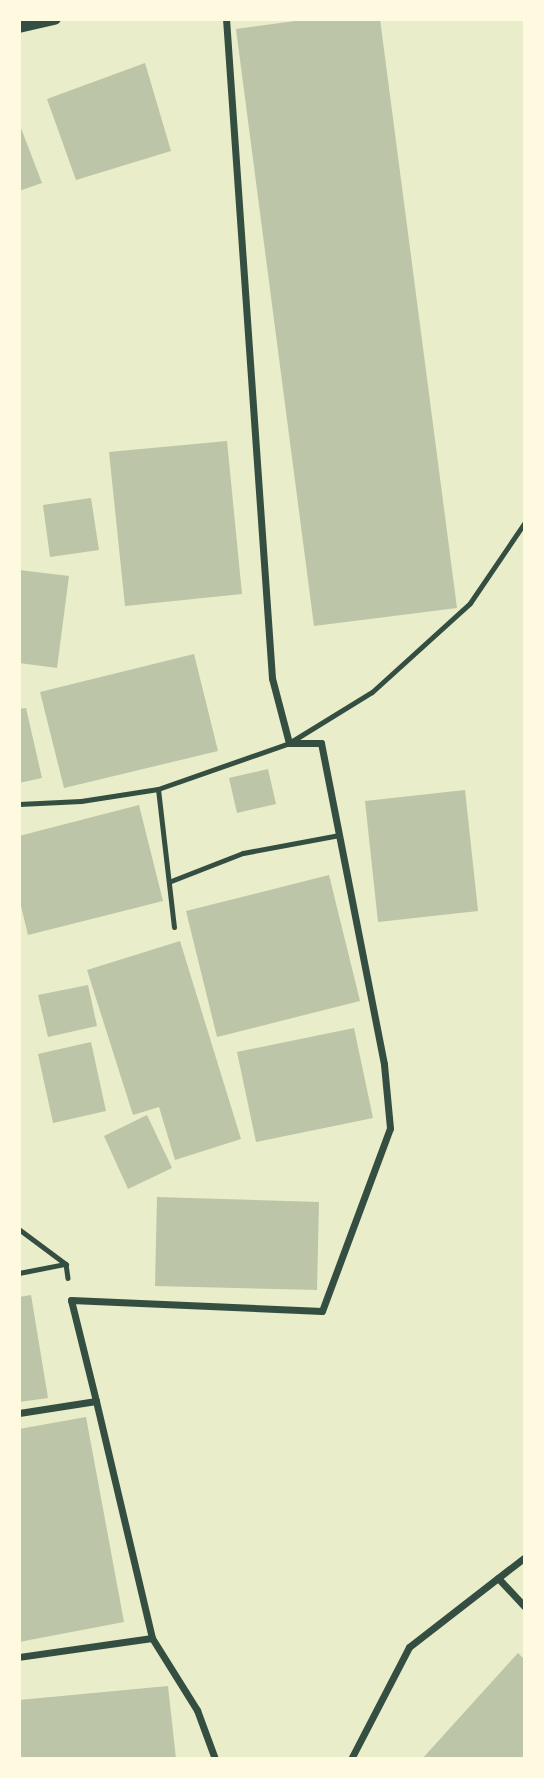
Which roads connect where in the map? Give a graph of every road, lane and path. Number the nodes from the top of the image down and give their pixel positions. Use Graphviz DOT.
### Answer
graph roads {
  1 [pos="55,19"];
  2 [pos="226,19"];
  3 [pos="19,27"];
  4 [pos="525,522"];
  5 [pos="289,743"];
  6 [pos="158,789"];
  7 [pos="19,804"];
  8 [pos="339,835"];
  9 [pos="171,881"];
  10 [pos="174,927"];
  11 [pos="19,1228"];
  12 [pos="66,1264"];
  13 [pos="19,1273"];
  14 [pos="71,1300"];
  15 [pos="96,1401"];
  16 [pos="19,1413"];
  17 [pos="525,1557"];
  18 [pos="498,1578"];
  19 [pos="525,1606"];
  20 [pos="152,1638"];
  21 [pos="19,1657"];
  22 [pos="215,1759"];
  23 [pos="351,1759"];
  1 -- 3 [label="street"];
  2 -- 5 [label="street"];
  4 -- 5 [label="lane"];
  5 -- 6 [label="lane"];
  5 -- 8 [label="street"];
  6 -- 7 [label="lane"];
  6 -- 9 [label="lane"];
  8 -- 9 [label="lane"];
  8 -- 14 [label="street"];
  9 -- 10 [label="lane"];
  11 -- 12 [label="path"];
  12 -- 13 [label="path"];
  12 -- 14 [label="path"];
  14 -- 15 [label="street"];
  15 -- 16 [label="street"];
  15 -- 20 [label="street"];
  17 -- 18 [label="street"];
  18 -- 19 [label="street"];
  18 -- 23 [label="street"];
  20 -- 21 [label="street"];
  20 -- 22 [label="street"];
}
